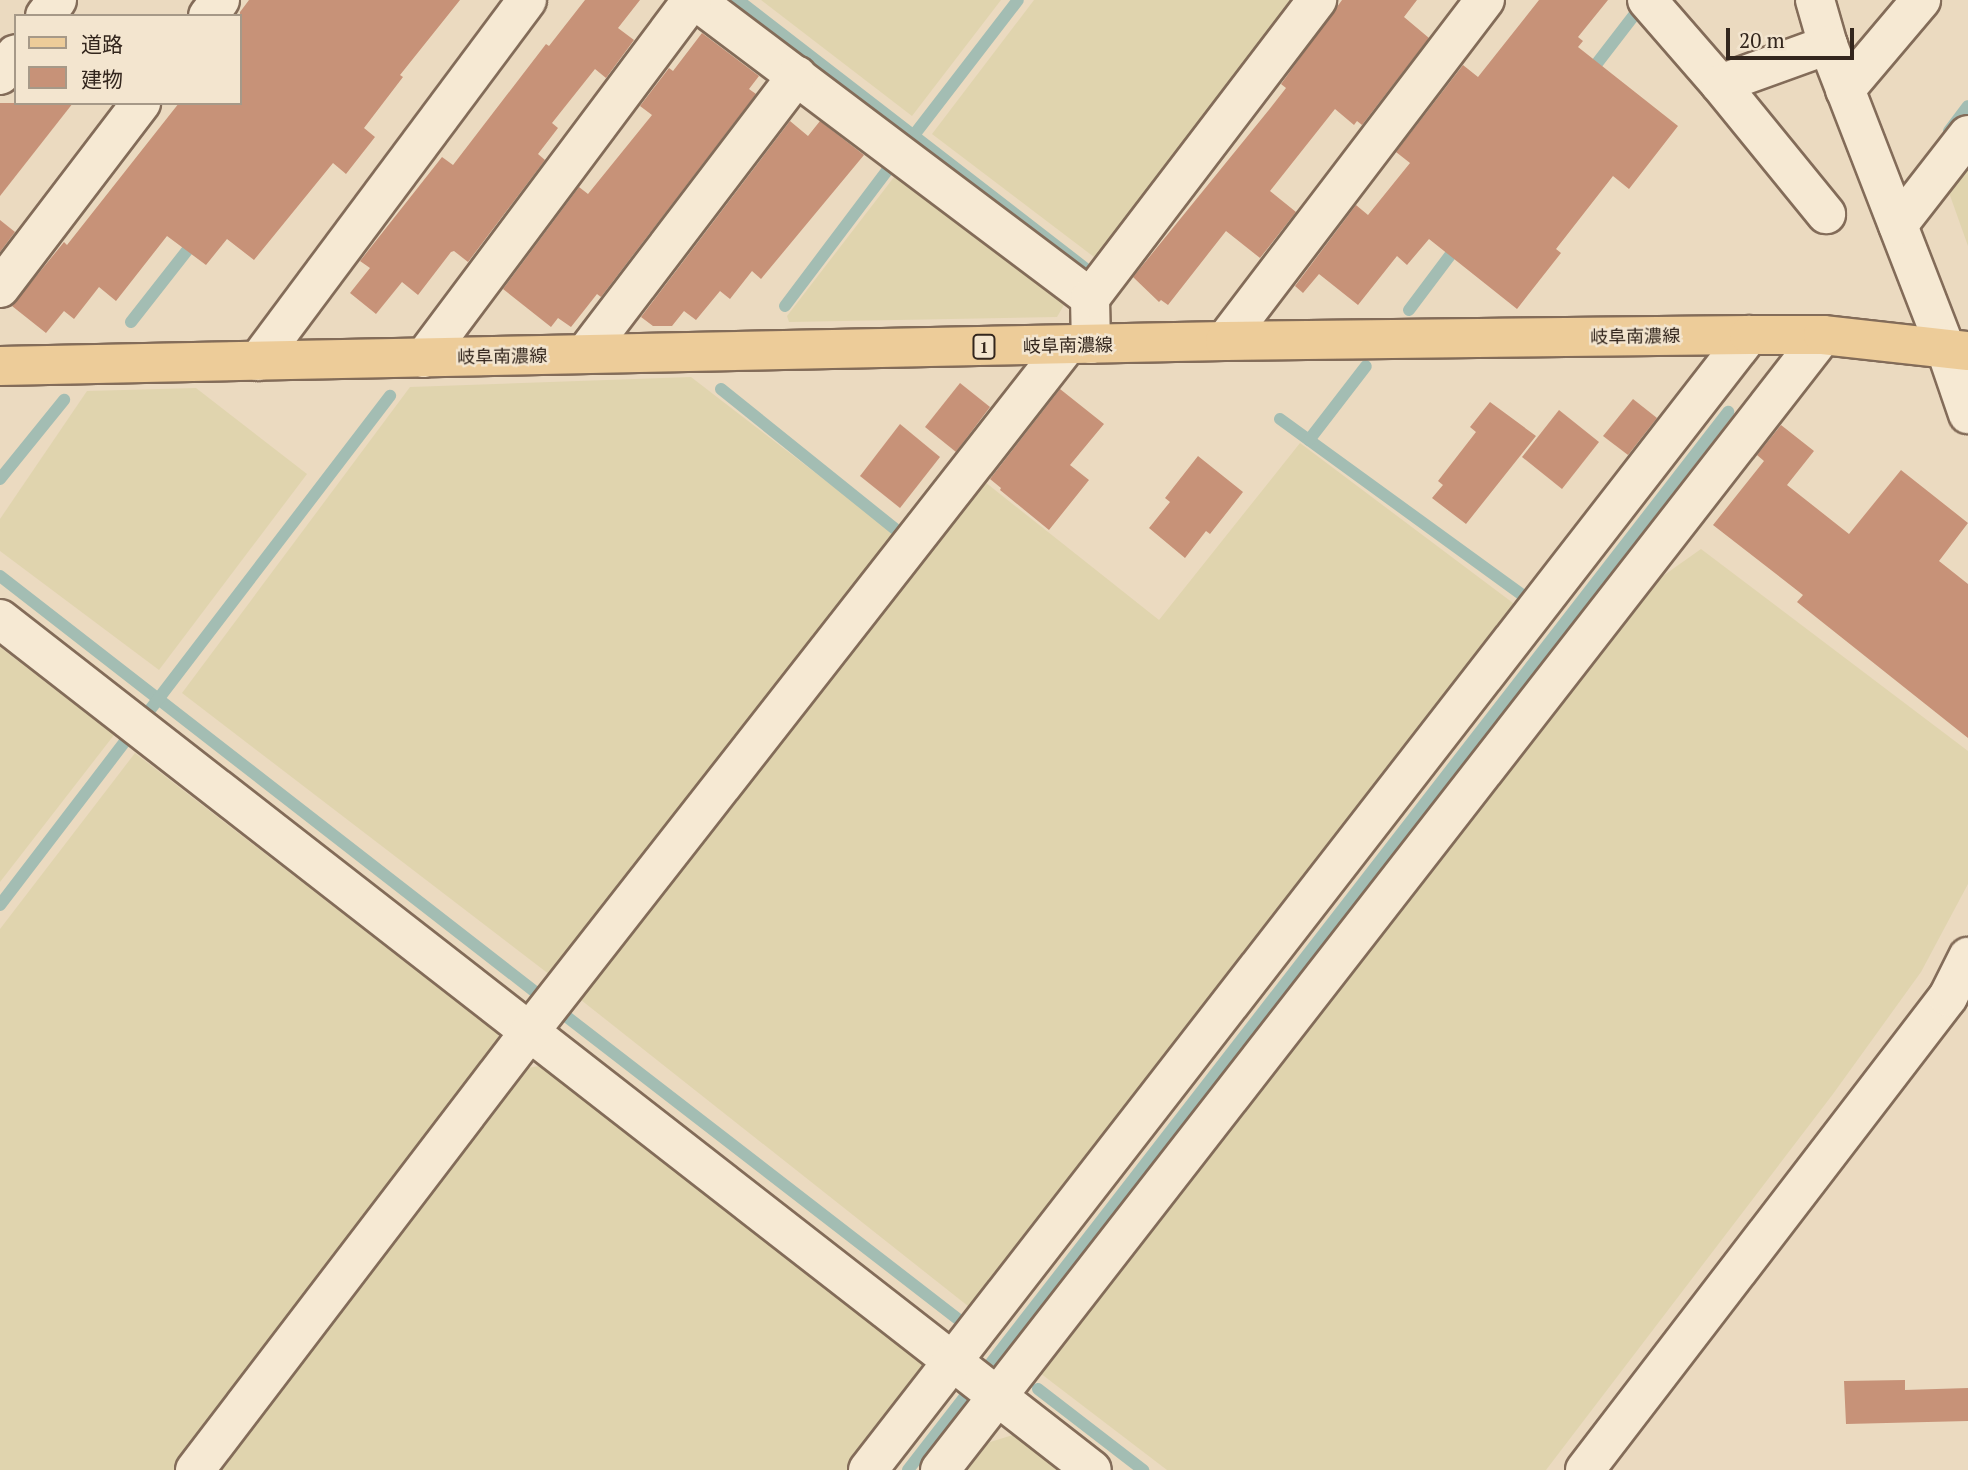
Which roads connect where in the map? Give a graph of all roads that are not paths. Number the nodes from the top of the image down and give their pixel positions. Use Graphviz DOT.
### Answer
graph roads {
  1 [pos="527,0"];
  2 [pos="694,0"];
  3 [pos="1317,0"];
  4 [pos="1485,0"];
  5 [pos="1647,0"];
  6 [pos="1815,0"];
  7 [pos="1921,0"];
  8 [pos="1828,45"];
  9 [pos="14,57"];
  10 [pos="0,75"];
  11 [pos="797,76"];
  12 [pos="1720,84"];
  13 [pos="1845,90"];
  14 [pos="139,105"];
  15 [pos="1968,135"];
  16 [pos="1826,214"];
  17 [pos="1898,225"];
  18 [pos="0,288"];
  19 [pos="1090,298"];
  20 [pos="1749,335"];
  21 [pos="1823,335"];
  22 [pos="1225,341"];
  23 [pos="1079,345"];
  24 [pos="1957,349"];
  25 [pos="584,354"];
  26 [pos="424,358"];
  27 [pos="258,360"];
  28 [pos="0,366"];
  29 [pos="1968,414"];
  30 [pos="0,619"];
  31 [pos="1968,957"];
  32 [pos="1958,1006"];
  33 [pos="530,1031"];
  34 [pos="976,1378"];
  35 [pos="195,1470"];
  36 [pos="868,1470"];
  37 [pos="940,1470"];
  38 [pos="1092,1470"];
  39 [pos="1584,1470"];
  1 -- 27 [label="street"];
  2 -- 11 [label="street"];
  2 -- 26 [label="street"];
  3 -- 19 [label="street"];
  4 -- 22 [label="street"];
  5 -- 12 [label="street"];
  6 -- 8 [label="street"];
  7 -- 13 [label="street"];
  8 -- 12 [label="street"];
  8 -- 13 [label="street"];
  9 -- 10 [label="street"];
  11 -- 19 [label="street"];
  11 -- 25 [label="street"];
  12 -- 16 [label="street"];
  13 -- 17 [label="street"];
  14 -- 18 [label="street"];
  15 -- 17 [label="street"];
  17 -- 24 [label="street"];
  19 -- 23 [label="street"];
  20 -- 21 [label="main road, 岐阜南濃線 / 1"];
  20 -- 22 [label="main road, 岐阜南濃線 / 1"];
  20 -- 34 [label="street"];
  21 -- 24 [label="main road, 岐阜南濃線 / 1"];
  21 -- 34 [label="street"];
  22 -- 23 [label="main road, 岐阜南濃線 / 1"];
  23 -- 25 [label="main road, 岐阜南濃線 / 1"];
  23 -- 33 [label="street"];
  24 -- 29 [label="street"];
  25 -- 26 [label="main road, 岐阜南濃線 / 1"];
  26 -- 27 [label="main road, 岐阜南濃線 / 1"];
  27 -- 28 [label="main road, 岐阜南濃線 / 1"];
  30 -- 33 [label="street"];
  31 -- 32 [label="street"];
  32 -- 39 [label="street"];
  33 -- 34 [label="street"];
  33 -- 35 [label="street"];
  34 -- 36 [label="street"];
  34 -- 37 [label="street"];
  34 -- 38 [label="street"];
}
